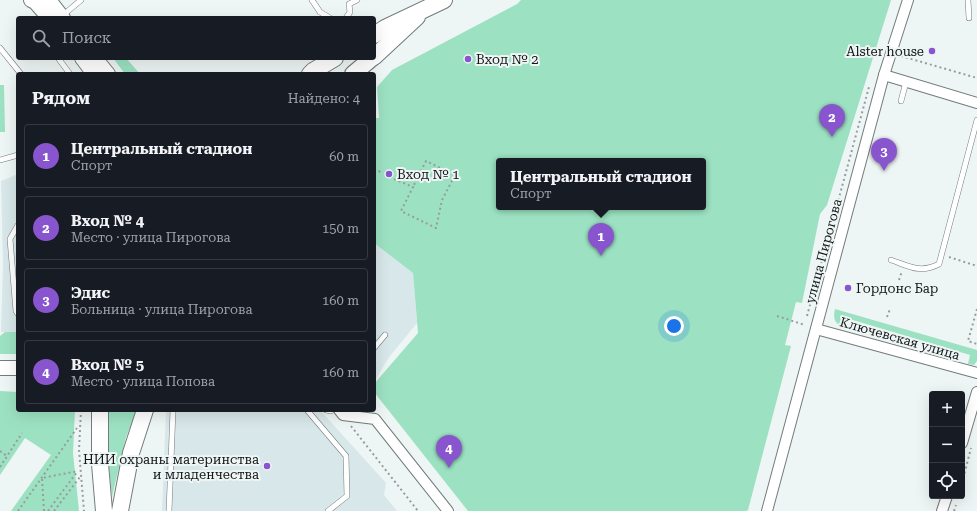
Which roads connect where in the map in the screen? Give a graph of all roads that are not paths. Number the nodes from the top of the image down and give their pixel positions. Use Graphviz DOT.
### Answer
graph roads {
  1 [pos="32,0"];
  2 [pos="49,0"];
  3 [pos="81,0"];
  4 [pos="312,0"];
  5 [pos="356,0"];
  6 [pos="444,0"];
  7 [pos="908,0"];
  8 [pos="968,0"];
  9 [pos="347,2"];
  10 [pos="429,7"];
  11 [pos="55,16"];
  12 [pos="57,16"];
  13 [pos="61,16"];
  14 [pos="327,16"];
  15 [pos="347,16"];
  16 [pos="969,18"];
  17 [pos="376,34"];
  18 [pos="0,48"];
  19 [pos="376,54"];
  20 [pos="60,60"];
  21 [pos="84,60"];
  22 [pos="97,60"];
  23 [pos="332,60"];
  24 [pos="369,60"];
  25 [pos="19,72"];
  26 [pos="68,72"];
  27 [pos="92,72"];
  28 [pos="106,72"];
  29 [pos="312,72"];
  30 [pos="355,72"];
  31 [pos="884,75"];
  32 [pos="906,82"];
  33 [pos="901,101"];
  34 [pos="977,103"];
  35 [pos="977,120"];
  36 [pos="16,156"];
  37 [pos="0,160"];
  38 [pos="16,228"];
  39 [pos="890,260"];
  40 [pos="16,311"];
  41 [pos="816,328"];
  42 [pos="386,335"];
  43 [pos="376,346"];
  44 [pos="0,368"];
  45 [pos="16,368"];
  46 [pos="977,373"];
  47 [pos="977,392"];
  48 [pos="100,412"];
  49 [pos="144,412"];
  50 [pos="172,412"];
  51 [pos="309,412"];
  52 [pos="341,413"];
  53 [pos="965,433"];
  54 [pos="945,499"];
  55 [pos="104,511"];
  56 [pos="120,511"];
  57 [pos="169,511"];
  58 [pos="328,511"];
  59 [pos="448,511"];
  60 [pos="767,511"];
  61 [pos="942,511"];
  1 -- 11 [label="main road"];
  2 -- 12 [label="main road"];
  3 -- 13 [label="lane"];
  4 -- 14 [label="lane"];
  5 -- 9 [label="lane"];
  6 -- 10 [label="main road"];
  7 -- 31 [label="street, улица Пирогова"];
  8 -- 16 [label="lane"];
  9 -- 15 [label="lane"];
  10 -- 17 [label="main road"];
  10 -- 19 [label="main road"];
  18 -- 25 [label="lane"];
  20 -- 26 [label="lane"];
  21 -- 27 [label="main road"];
  22 -- 28 [label="main road"];
  23 -- 29 [label="main road"];
  24 -- 30 [label="main road"];
  31 -- 32 [label="street"];
  31 -- 41 [label="street, улица Пирогова"];
  32 -- 33 [label="lane"];
  32 -- 34 [label="street"];
  35 -- 39 [label="lane"];
  36 -- 37 [label="lane"];
  38 -- 40 [label="lane"];
  41 -- 46 [label="street, Ключевская улица"];
  41 -- 60 [label="street, улица Пирогова"];
  42 -- 43 [label="lane"];
  44 -- 45 [label="main road"];
  47 -- 53 [label="street"];
  48 -- 55 [label="main road"];
  49 -- 56 [label="main road"];
  50 -- 57 [label="lane"];
  51 -- 58 [label="lane"];
  52 -- 59 [label="street"];
  54 -- 61 [label="street"];
}
